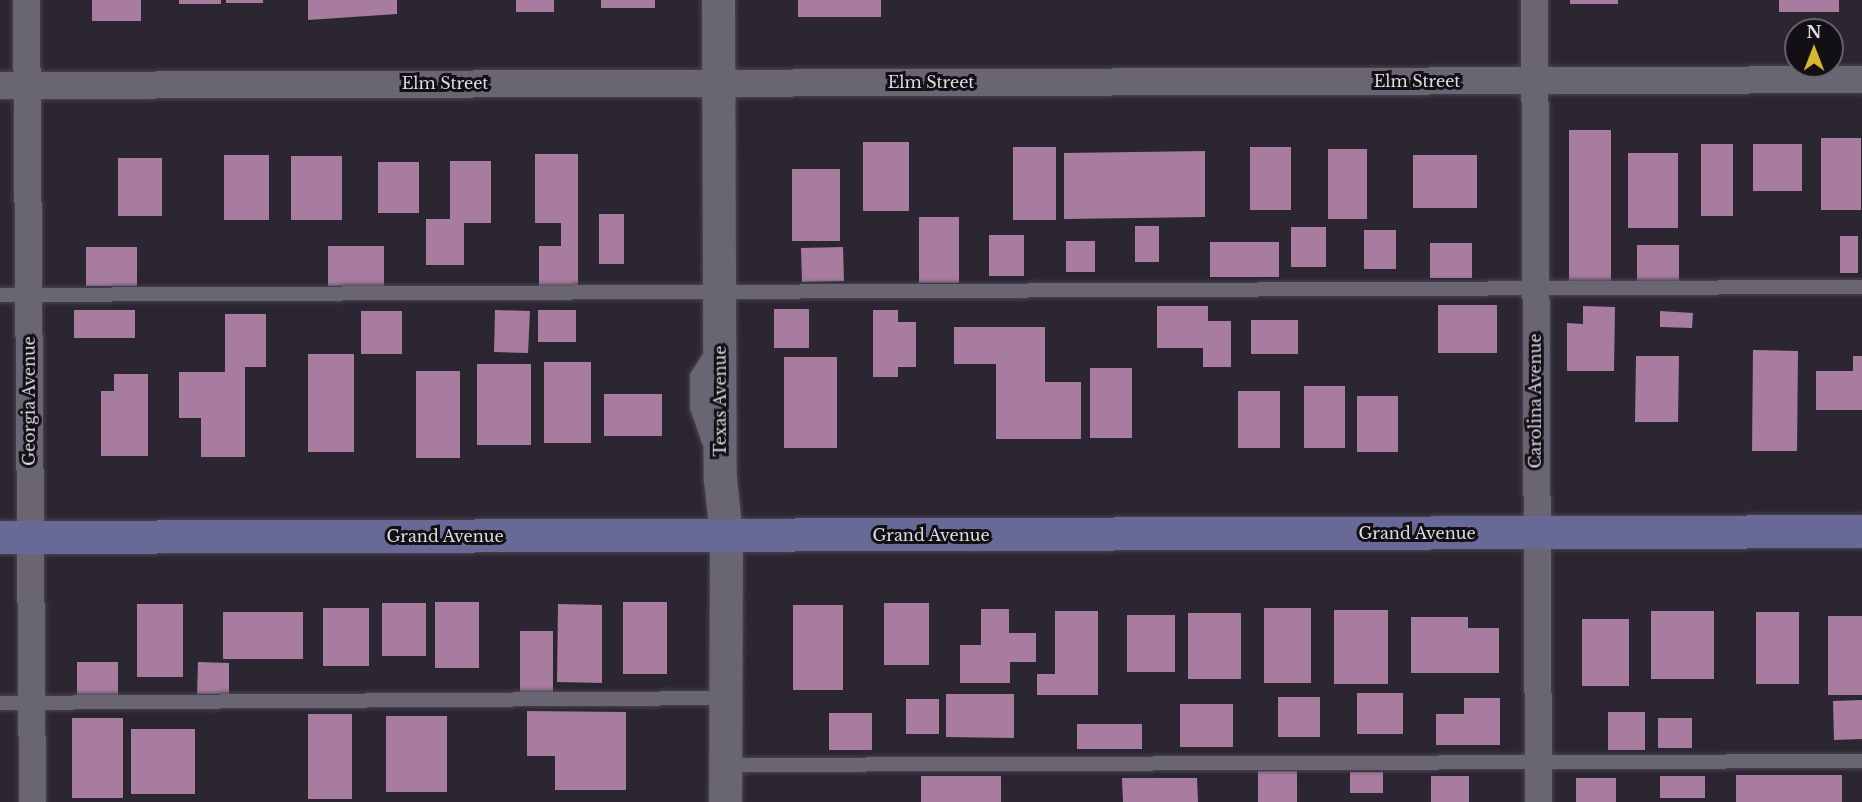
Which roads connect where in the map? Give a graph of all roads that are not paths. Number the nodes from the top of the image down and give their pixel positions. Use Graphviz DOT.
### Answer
graph roads {
  1 [pos="26,0"];
  2 [pos="718,0"];
  3 [pos="1534,0"];
  4 [pos="1862,79"];
  5 [pos="1535,81"];
  6 [pos="718,82"];
  7 [pos="13,85"];
  8 [pos="1535,287"];
  9 [pos="1862,287"];
  10 [pos="722,291"];
  11 [pos="28,294"];
  12 [pos="0,295"];
  13 [pos="1862,531"];
  14 [pos="1536,533"];
  15 [pos="726,535"];
  16 [pos="15,537"];
  17 [pos="726,698"];
  18 [pos="0,703"];
  19 [pos="31,703"];
  20 [pos="1538,761"];
  21 [pos="1862,761"];
  22 [pos="725,765"];
  23 [pos="32,802"];
  24 [pos="725,802"];
  25 [pos="1538,802"];
  1 -- 7 [label="street, Georgia Avenue"];
  2 -- 6 [label="street, Texas Avenue"];
  3 -- 5 [label="street, Carolina Avenue"];
  4 -- 5 [label="street, Elm Street"];
  5 -- 6 [label="street, Elm Street"];
  5 -- 8 [label="street, Carolina Avenue"];
  6 -- 7 [label="street, Elm Street"];
  6 -- 10 [label="street, Texas Avenue"];
  7 -- 11 [label="street, Georgia Avenue"];
  8 -- 9 [label="lane"];
  8 -- 10 [label="lane"];
  8 -- 14 [label="street, Carolina Avenue"];
  10 -- 11 [label="lane"];
  10 -- 15 [label="street, Texas Avenue"];
  11 -- 12 [label="lane"];
  11 -- 16 [label="street, Georgia Avenue"];
  13 -- 14 [label="main road, Grand Avenue"];
  14 -- 15 [label="main road, Grand Avenue"];
  14 -- 20 [label="street, Carolina Avenue"];
  15 -- 16 [label="main road, Grand Avenue"];
  15 -- 17 [label="street, Texas Avenue"];
  16 -- 19 [label="street, Georgia Avenue"];
  17 -- 19 [label="lane"];
  17 -- 22 [label="street, Texas Avenue"];
  18 -- 19 [label="lane"];
  19 -- 23 [label="street, Georgia Avenue"];
  20 -- 21 [label="lane"];
  20 -- 22 [label="lane"];
  20 -- 25 [label="street, Carolina Avenue"];
  22 -- 24 [label="street, Texas Avenue"];
}
